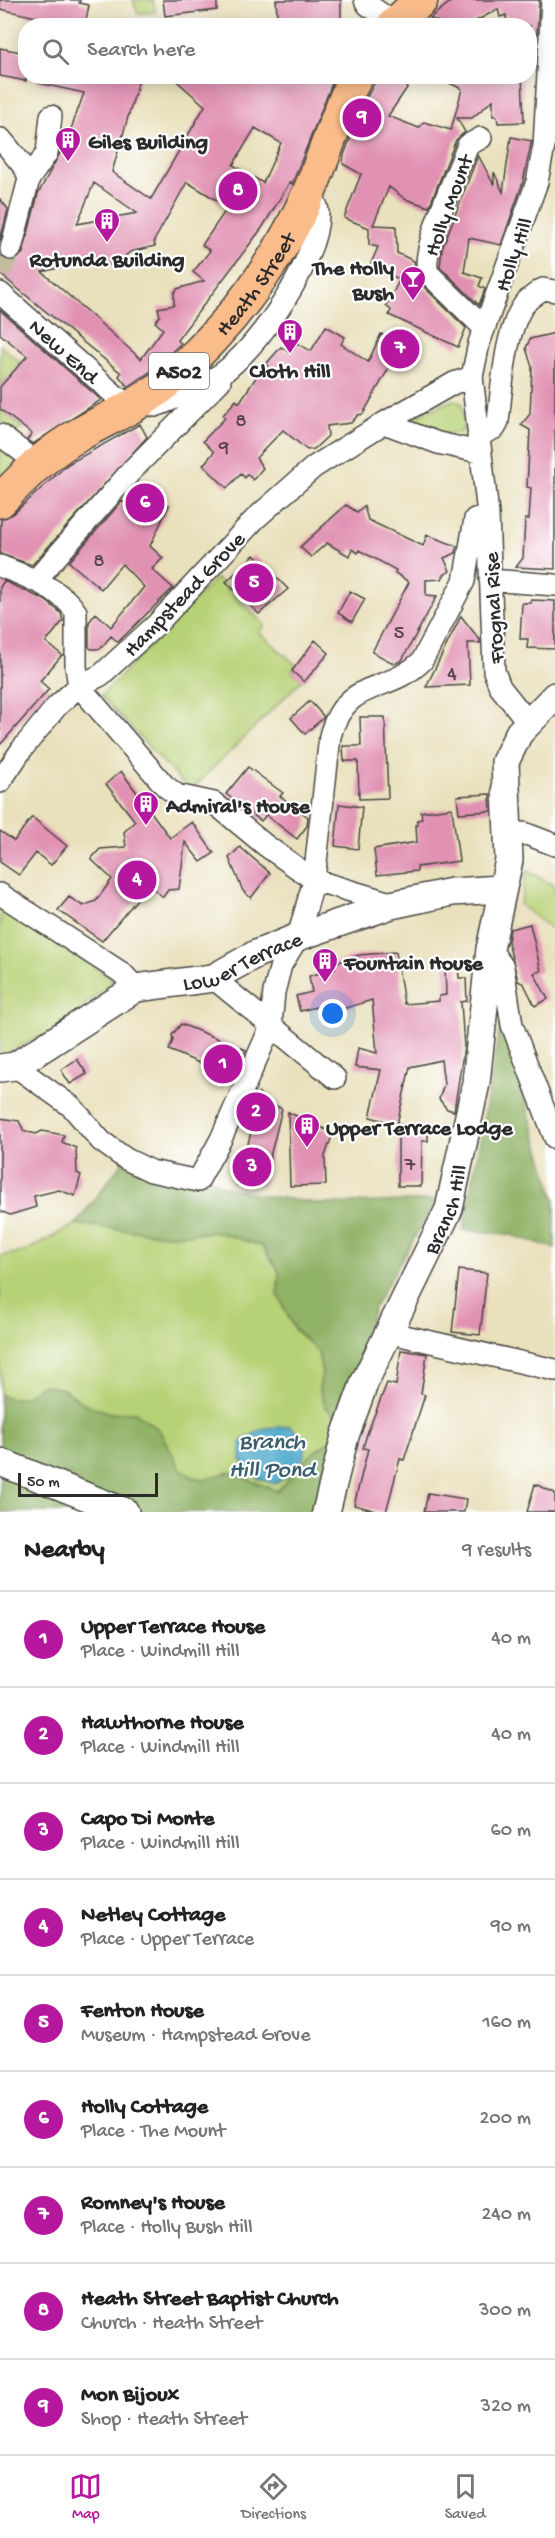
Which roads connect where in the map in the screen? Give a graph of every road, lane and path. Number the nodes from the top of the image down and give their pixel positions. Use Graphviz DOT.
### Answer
graph roads {
  1 [pos="365,0"];
  2 [pos="422,0"];
  3 [pos="552,0"];
  4 [pos="386,18"];
  5 [pos="401,18"];
  6 [pos="352,84"];
  7 [pos="51,116"];
  8 [pos="481,138"];
  9 [pos="1,139"];
  10 [pos="29,179"];
  11 [pos="309,192"];
  12 [pos="11,249"];
  13 [pos="555,291"];
  14 [pos="0,292"];
  15 [pos="484,328"];
  16 [pos="220,374"];
  17 [pos="472,376"];
  18 [pos="138,403"];
  19 [pos="384,423"];
  20 [pos="0,435"];
  21 [pos="479,444"];
  22 [pos="37,463"];
  23 [pos="0,501"];
  24 [pos="488,513"];
  25 [pos="0,566"];
  26 [pos="490,580"];
  27 [pos="35,581"];
  28 [pos="555,585"];
  29 [pos="79,686"];
  30 [pos="555,696"];
  31 [pos="528,722"];
  32 [pos="0,782"];
  33 [pos="509,837"];
  34 [pos="555,845"];
  35 [pos="314,880"];
  36 [pos="501,889"];
  37 [pos="0,894"];
  38 [pos="394,904"];
  39 [pos="298,937"];
  40 [pos="490,949"];
  41 [pos="213,978"];
  42 [pos="136,988"];
  43 [pos="271,1026"];
  44 [pos="8,1067"];
  45 [pos="335,1078"];
  46 [pos="555,1138"];
  47 [pos="387,1332"];
  48 [pos="555,1370"];
  49 [pos="0,1462"];
  50 [pos="125,1512"];
  51 [pos="326,1512"];
  1 -- 4 [label="street"];
  2 -- 5 [label="main road"];
  3 -- 15 [label="street, Holly Hill"];
  6 -- 11 [label="main road, Heath Street / A502"];
  7 -- 10 [label="street"];
  8 -- 15 [label="street, Holly Mount"];
  9 -- 10 [label="street"];
  10 -- 12 [label="street"];
  11 -- 16 [label="street"];
  11 -- 18 [label="main road, Heath Street / A502"];
  13 -- 21 [label="street"];
  14 -- 18 [label="street, New End"];
  15 -- 17 [label="street, Holly Hill"];
  16 -- 18 [label="street"];
  16 -- 27 [label="street"];
  17 -- 19 [label="street, Hampstead Grove"];
  17 -- 21 [label="street, Frognal Rise"];
  18 -- 22 [label="main road, Heath Street / A502"];
  19 -- 21 [label="street"];
  19 -- 29 [label="street, Hampstead Grove"];
  20 -- 22 [label="street"];
  21 -- 24 [label="street, Frognal Rise"];
  22 -- 23 [label="main road, Heath Street / A502"];
  24 -- 26 [label="street, Frognal Rise"];
  24 -- 35 [label="street"];
  25 -- 27 [label="street"];
  26 -- 28 [label="street"];
  26 -- 31 [label="street, Frognal Rise"];
  27 -- 29 [label="street"];
  29 -- 32 [label="street, Hampstead Grove"];
  29 -- 35 [label="street"];
  30 -- 31 [label="street"];
  31 -- 33 [label="street"];
  33 -- 34 [label="street"];
  33 -- 36 [label="street"];
  35 -- 38 [label="street"];
  35 -- 39 [label="street"];
  36 -- 38 [label="street, Lower Terrace"];
  36 -- 40 [label="street, Branch Hill"];
  37 -- 42 [label="street"];
  38 -- 39 [label="street, Lower Terrace"];
  39 -- 41 [label="street, Lower Terrace"];
  39 -- 43 [label="street"];
  40 -- 46 [label="street"];
  40 -- 47 [label="street, Branch Hill"];
  41 -- 42 [label="street, Lower Terrace"];
  41 -- 43 [label="street"];
  42 -- 44 [label="street, Lower Terrace"];
  43 -- 44 [label="street"];
  43 -- 45 [label="street"];
  47 -- 48 [label="street"];
  47 -- 51 [label="street, Branch Hill"];
  49 -- 50 [label="street"];
}
